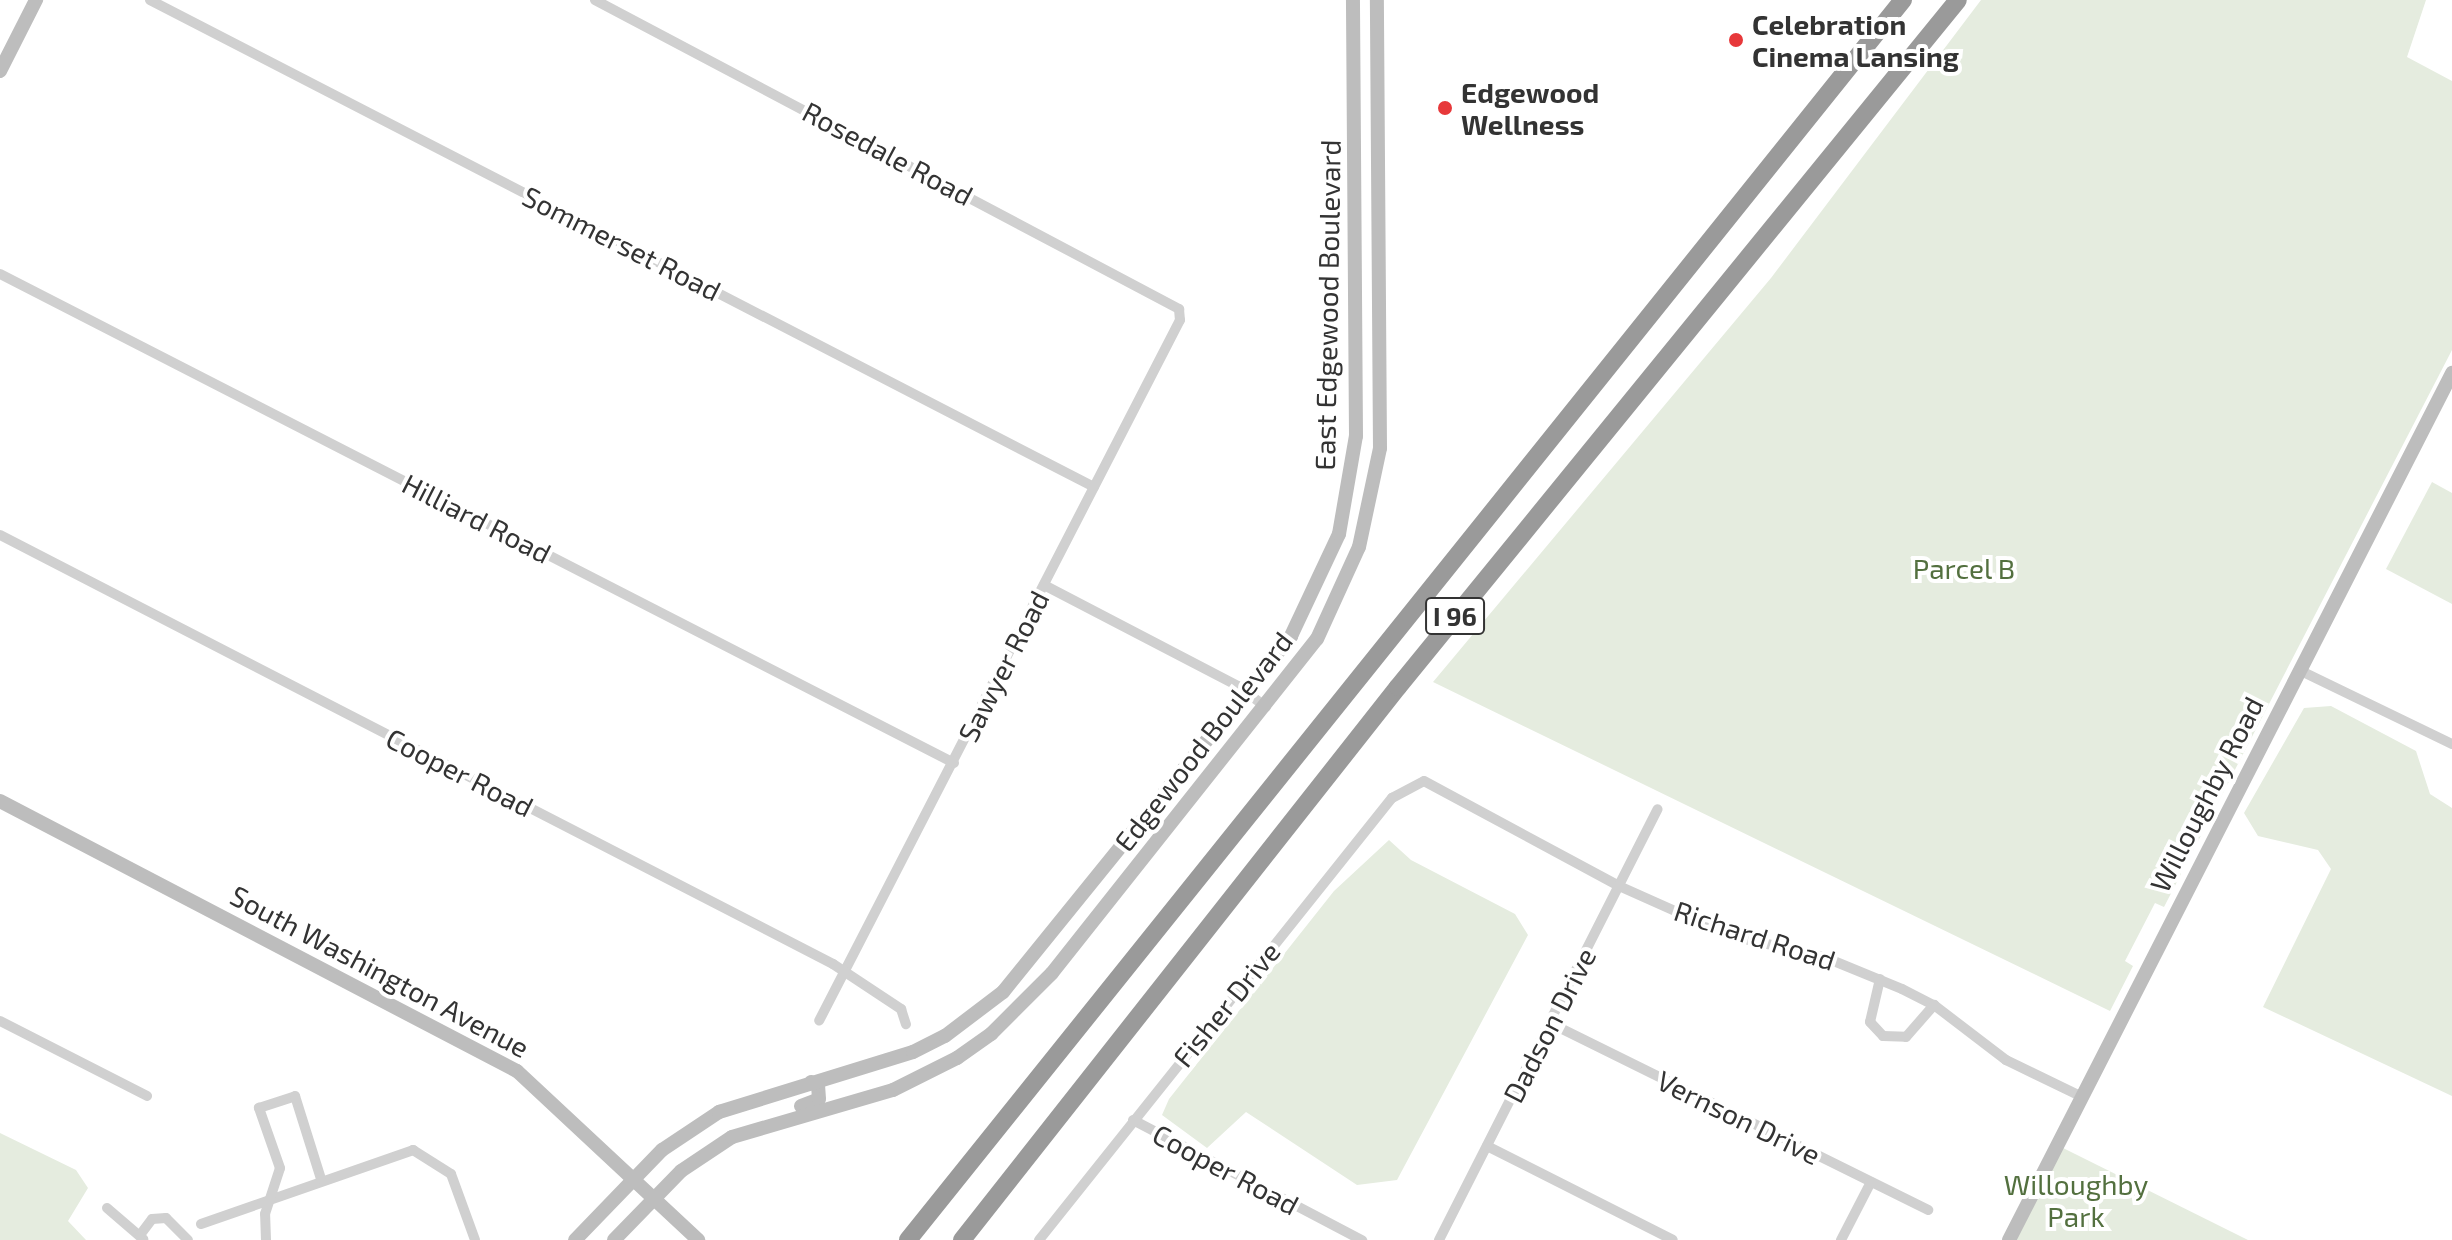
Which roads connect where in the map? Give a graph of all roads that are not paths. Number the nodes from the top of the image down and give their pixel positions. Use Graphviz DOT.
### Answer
graph roads {
  1 [pos="36,0"];
  2 [pos="150,0"];
  3 [pos="595,0"];
  4 [pos="1353,0"];
  5 [pos="1377,0"];
  6 [pos="1903,0"];
  7 [pos="1958,0"];
  8 [pos="2,62"];
  9 [pos="1355,120"];
  10 [pos="1379,215"];
  11 [pos="0,274"];
  12 [pos="1356,284"];
  13 [pos="1179,309"];
  14 [pos="1380,366"];
  15 [pos="1357,373"];
  16 [pos="2452,373"];
  17 [pos="1377,467"];
  18 [pos="1094,487"];
  19 [pos="0,535"];
  20 [pos="1044,585"];
  21 [pos="2299,670"];
  22 [pos="1248,693"];
  23 [pos="1266,707"];
  24 [pos="2452,744"];
  25 [pos="954,763"];
  26 [pos="1424,781"];
  27 [pos="0,801"];
  28 [pos="1658,809"];
  29 [pos="1619,886"];
  30 [pos="846,974"];
  31 [pos="1880,979"];
  32 [pos="1934,1005"];
  33 [pos="0,1021"];
  34 [pos="819,1021"];
  35 [pos="1550,1023"];
  36 [pos="906,1024"];
  37 [pos="811,1082"];
  38 [pos="147,1096"];
  39 [pos="2080,1096"];
  40 [pos="1133,1120"];
  41 [pos="754,1126"];
  42 [pos="1487,1146"];
  43 [pos="321,1179"];
  44 [pos="631,1179"];
  45 [pos="1871,1182"];
  46 [pos="652,1199"];
  47 [pos="269,1200"];
  48 [pos="107,1208"];
  49 [pos="1928,1210"];
  50 [pos="201,1224"];
  51 [pos="142,1238"];
  52 [pos="188,1240"];
  53 [pos="266,1240"];
  54 [pos="475,1240"];
  55 [pos="575,1240"];
  56 [pos="614,1240"];
  57 [pos="698,1240"];
  58 [pos="908,1240"];
  59 [pos="962,1240"];
  60 [pos="1039,1240"];
  61 [pos="1362,1240"];
  62 [pos="1439,1240"];
  63 [pos="1673,1240"];
  64 [pos="1841,1240"];
  65 [pos="2009,1240"];
  1 -- 8 [label="street"];
  2 -- 18 [label="street, Sommerset Road"];
  3 -- 13 [label="street, Rosedale Road"];
  4 -- 9 [label="street, East Edgewood Boulevard"];
  5 -- 10 [label="street, Edgewood Boulevard"];
  6 -- 58 [label="highway, I 96"];
  7 -- 59 [label="highway, I 96"];
  9 -- 10 [label="street"];
  9 -- 12 [label="street, East Edgewood Boulevard"];
  10 -- 14 [label="street, Edgewood Boulevard"];
  11 -- 25 [label="street, Hilliard Road"];
  12 -- 14 [label="street"];
  12 -- 15 [label="street, East Edgewood Boulevard"];
  13 -- 18 [label="street, Sawyer Road"];
  14 -- 17 [label="street, Edgewood Boulevard"];
  15 -- 17 [label="street"];
  15 -- 22 [label="street, East Edgewood Boulevard"];
  16 -- 21 [label="street, Willoughby Road"];
  17 -- 23 [label="street, Edgewood Boulevard"];
  18 -- 20 [label="street, Sawyer Road"];
  19 -- 30 [label="street, Cooper Road"];
  20 -- 22 [label="street"];
  20 -- 25 [label="street, Sawyer Road"];
  21 -- 24 [label="street"];
  21 -- 39 [label="street, Willoughby Road"];
  22 -- 23 [label="street"];
  22 -- 37 [label="street, East Edgewood Boulevard"];
  23 -- 41 [label="street, Edgewood Boulevard"];
  25 -- 30 [label="street, Sawyer Road"];
  26 -- 29 [label="street, Richard Road"];
  26 -- 40 [label="street, Fisher Drive"];
  27 -- 44 [label="street, South Washington Avenue"];
  28 -- 29 [label="street, Dadson Drive"];
  29 -- 31 [label="street, Richard Road"];
  29 -- 35 [label="street, Dadson Drive"];
  30 -- 34 [label="street, Sawyer Road"];
  30 -- 36 [label="street, Cooper Road"];
  31 -- 32 [label="street, Richard Road"];
  31 -- 32 [label="street"];
  32 -- 39 [label="street, Richard Road"];
  33 -- 38 [label="street"];
  35 -- 42 [label="street, Dadson Drive"];
  35 -- 45 [label="street, Vernson Drive"];
  37 -- 41 [label="street"];
  37 -- 44 [label="street, East Edgewood Boulevard"];
  39 -- 65 [label="street, Willoughby Road"];
  40 -- 60 [label="street, Fisher Drive"];
  40 -- 61 [label="street, Cooper Road"];
  41 -- 46 [label="street, Edgewood Boulevard"];
  42 -- 62 [label="street, Dadson Drive"];
  42 -- 63 [label="street"];
  43 -- 47 [label="street"];
  43 -- 47 [label="street"];
  43 -- 54 [label="street"];
  44 -- 46 [label="street, South Washington Avenue"];
  44 -- 55 [label="street, East Edgewood Boulevard"];
  45 -- 49 [label="street, Vernson Drive"];
  45 -- 64 [label="street"];
  46 -- 56 [label="street, Edgewood Boulevard"];
  46 -- 57 [label="street, South Washington Avenue"];
  47 -- 50 [label="street"];
  47 -- 53 [label="street"];
  48 -- 51 [label="street"];
  51 -- 52 [label="street"];
}
